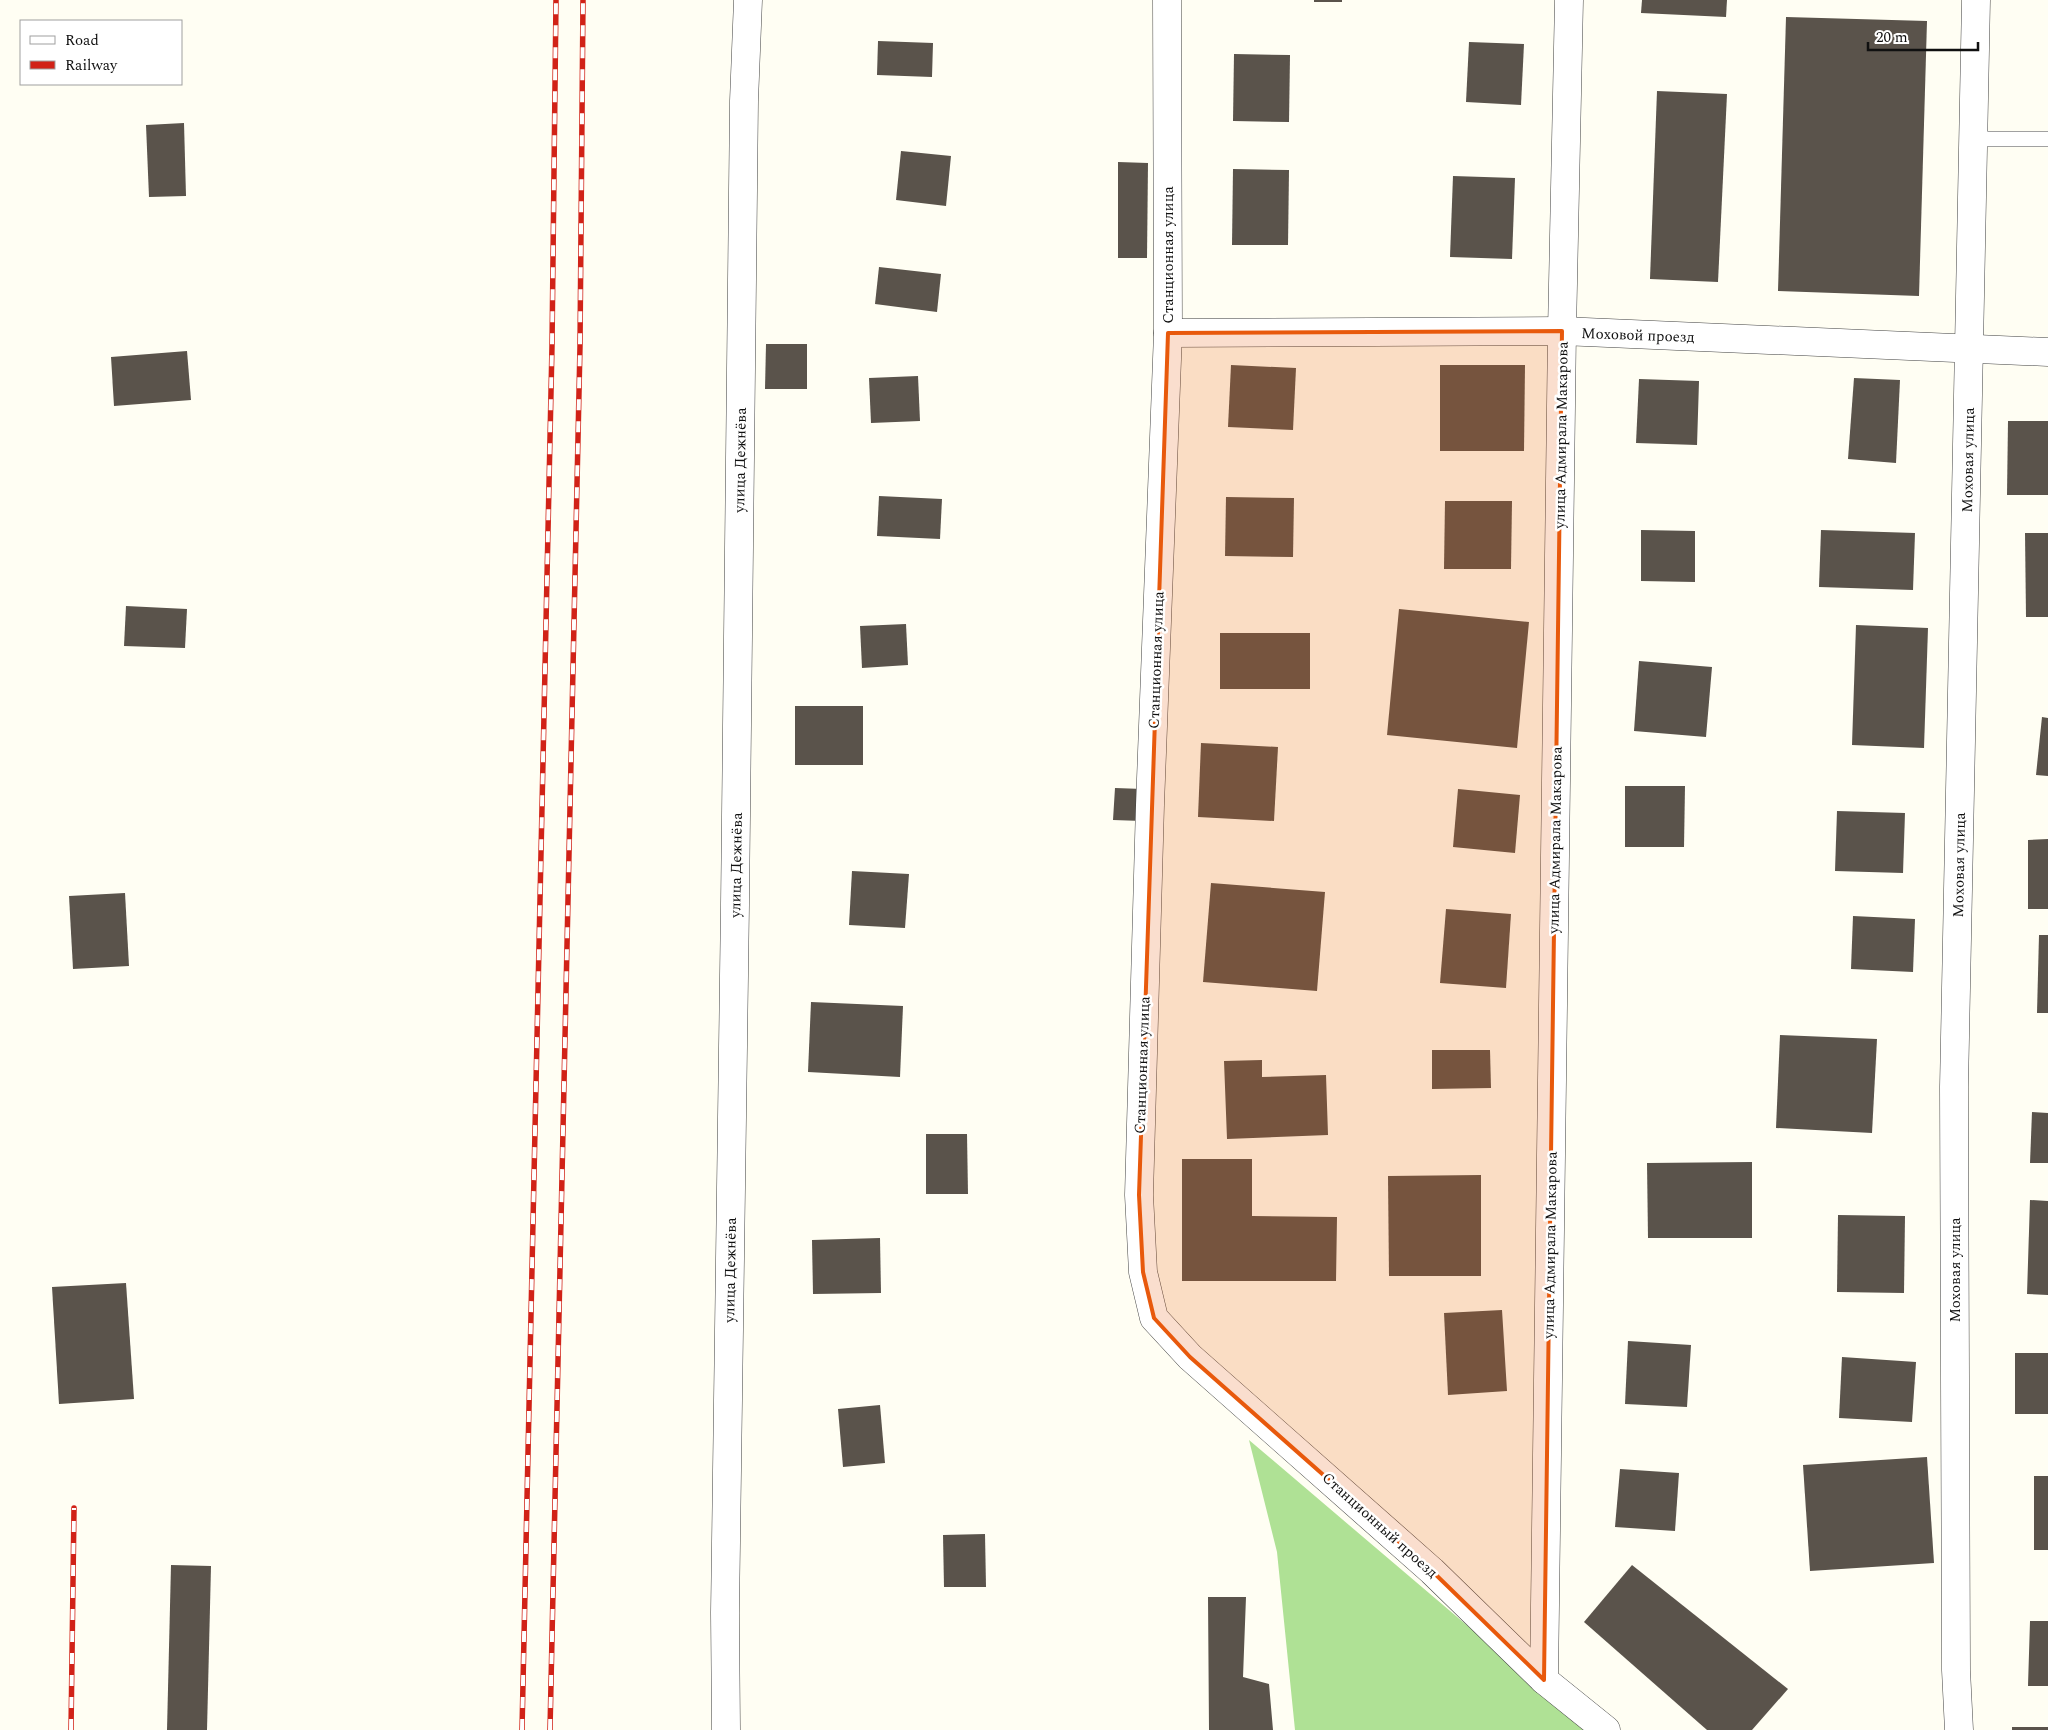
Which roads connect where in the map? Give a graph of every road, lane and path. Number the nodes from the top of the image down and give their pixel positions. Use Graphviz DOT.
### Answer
graph roads {
  1 [pos="748,0"];
  2 [pos="1167,0"];
  3 [pos="1569,0"];
  4 [pos="1976,0"];
  5 [pos="1973,138"];
  6 [pos="2048,139"];
  7 [pos="1562,332"];
  8 [pos="1168,333"];
  9 [pos="1970,349"];
  10 [pos="2048,352"];
  11 [pos="1154,1318"];
  12 [pos="1544,1680"];
  13 [pos="726,1730"];
  14 [pos="1606,1730"];
  15 [pos="1959,1730"];
  1 -- 13 [label="street, улица Дежнёва"];
  2 -- 8 [label="street, Станционная улица"];
  3 -- 7 [label="street, улица Адмирала Макарова"];
  4 -- 5 [label="street, Моховая улица"];
  5 -- 6 [label="lane"];
  5 -- 9 [label="street, Моховая улица"];
  7 -- 8 [label="street, Моховой проезд"];
  7 -- 9 [label="street, Моховой проезд"];
  7 -- 12 [label="street, улица Адмирала Макарова"];
  8 -- 11 [label="street, Станционная улица"];
  9 -- 10 [label="street, Моховой проезд"];
  9 -- 15 [label="street, Моховая улица"];
  11 -- 12 [label="street, Станционный проезд"];
  12 -- 14 [label="street, Станционный проезд"];
}
